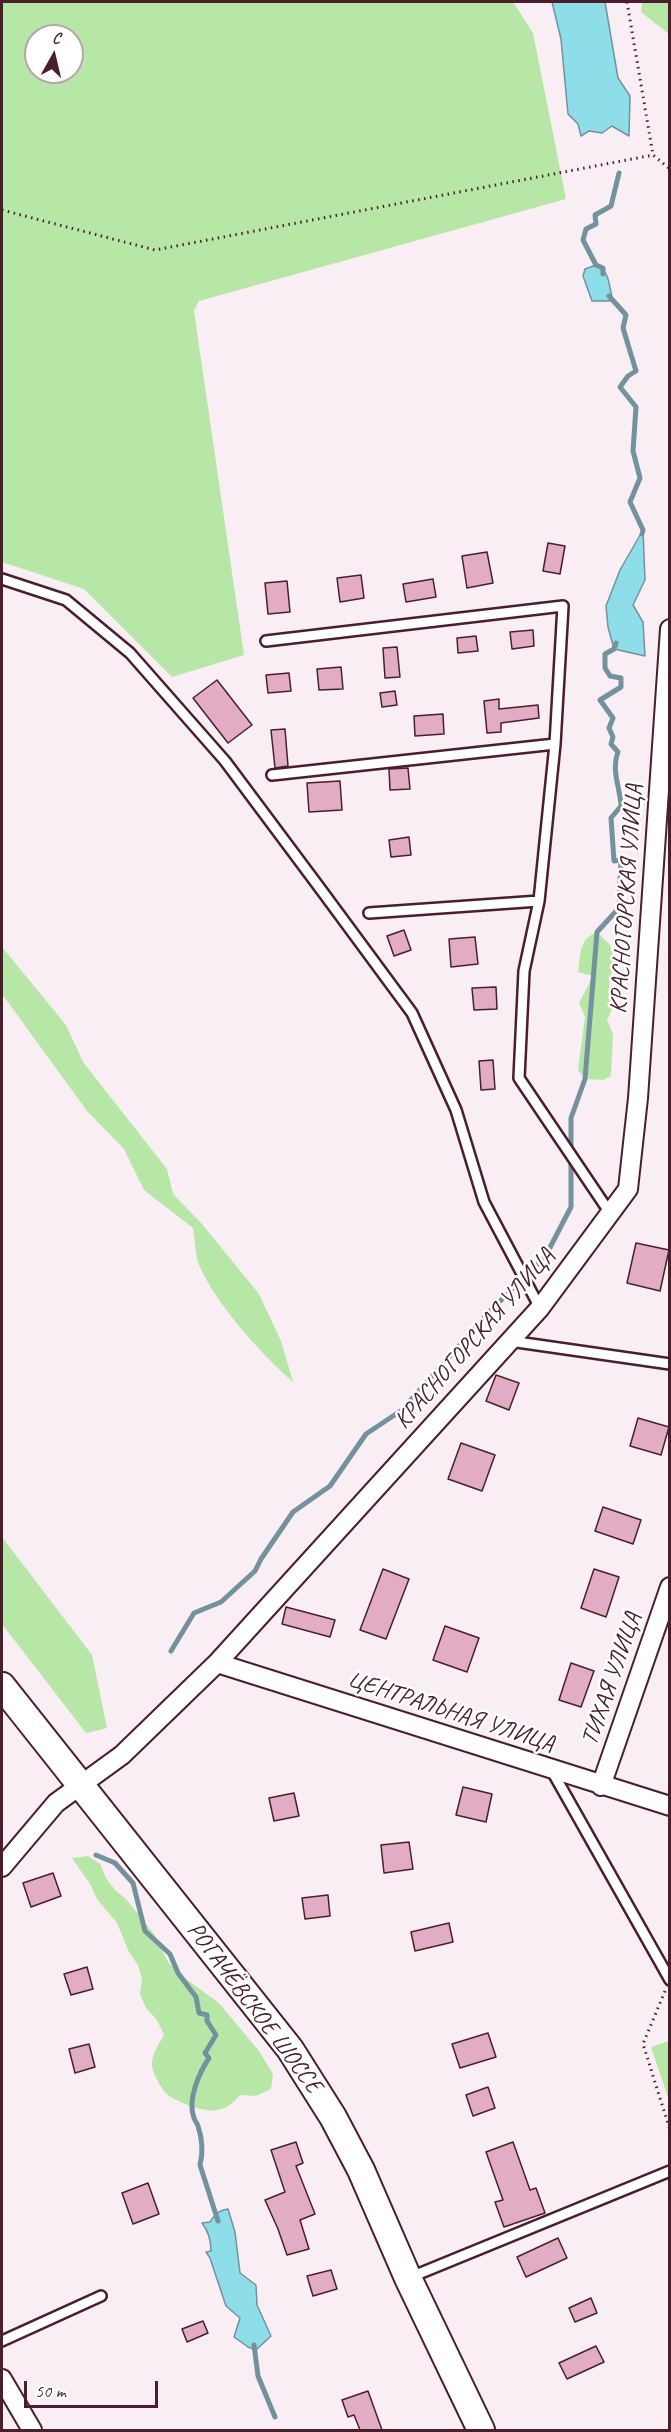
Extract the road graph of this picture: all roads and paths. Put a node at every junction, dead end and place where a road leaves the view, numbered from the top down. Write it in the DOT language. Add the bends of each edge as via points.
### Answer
graph roads {
  1 [pos="627,2"];
  2 [pos="652,155"];
  3 [pos="669,169"];
  4 [pos="2,210"];
  5 [pos="2,579"];
  6 [pos="669,629"];
  7 [pos="266,641"];
  8 [pos="555,744"];
  9 [pos="272,775"];
  10 [pos="539,901"];
  11 [pos="369,913"];
  12 [pos="610,1214"];
  13 [pos="540,1308"];
  14 [pos="510,1341"];
  15 [pos="669,1364"];
  16 [pos="669,1587"];
  17 [pos="217,1663"];
  18 [pos="2,1686"];
  19 [pos="551,1768"];
  20 [pos="81,1784"];
  21 [pos="601,1786"];
  22 [pos="669,1806"];
  23 [pos="2,1867"];
  24 [pos="669,1980"];
  25 [pos="665,1991"];
  26 [pos="669,2130"];
  27 [pos="669,2171"];
  28 [pos="408,2278"];
  29 [pos="101,2296"];
  30 [pos="2,2341"];
  31 [pos="2,2379"];
  32 [pos="32,2430"];
  33 [pos="481,2430"];
  1 -- 2 [label="path"];
  2 -- 3 [label="path"];
  2 -- 4 [label="path" via="155,250"];
  5 -- 13 [label="lane" via="66,600 130,653 225,761 329,900 412,1013 456,1110 484,1202"];
  6 -- 12 [label="street, КРАСНОГОРСКАЯ УЛИЦА" via="638,1098 628,1189"];
  7 -- 8 [label="lane" via="563,606"];
  8 -- 9 [label="lane"];
  8 -- 10 [label="lane"];
  10 -- 11 [label="lane"];
  10 -- 12 [label="lane" via="524,971 519,1078"];
  12 -- 13 [label="street, КРАСНОГОРСКАЯ УЛИЦА"];
  13 -- 14 [label="street, КРАСНОГОРСКАЯ УЛИЦА"];
  14 -- 15 [label="lane"];
  14 -- 17 [label="street, КРАСНОГОРСКАЯ УЛИЦА"];
  16 -- 21 [label="street, ТИХАЯ УЛИЦА"];
  17 -- 19 [label="street, ЦЕНТРАЛЬНАЯ УЛИЦА"];
  17 -- 20 [label="street, КРАСНОГОРСКАЯ УЛИЦА" via="122,1755"];
  18 -- 20 [label="main road, РОГАЧЁВСКОЕ ШОССЕ"];
  19 -- 21 [label="street, ЦЕНТРАЛЬНАЯ УЛИЦА"];
  19 -- 24 [label="lane"];
  20 -- 23 [label="street, КРАСНОГОРСКАЯ УЛИЦА" via="56,1803"];
  20 -- 28 [label="main road, РОГАЧЁВСКОЕ ШОССЕ" via="314,2084 361,2170"];
  21 -- 22 [label="street, ЦЕНТРАЛЬНАЯ УЛИЦА"];
  25 -- 26 [label="path" via="644,2044"];
  27 -- 28 [label="lane"];
  28 -- 33 [label="main road, РОГАЧЁВСКОЕ ШОССЕ"];
  29 -- 30 [label="lane"];
  31 -- 32 [label="street"];
}
